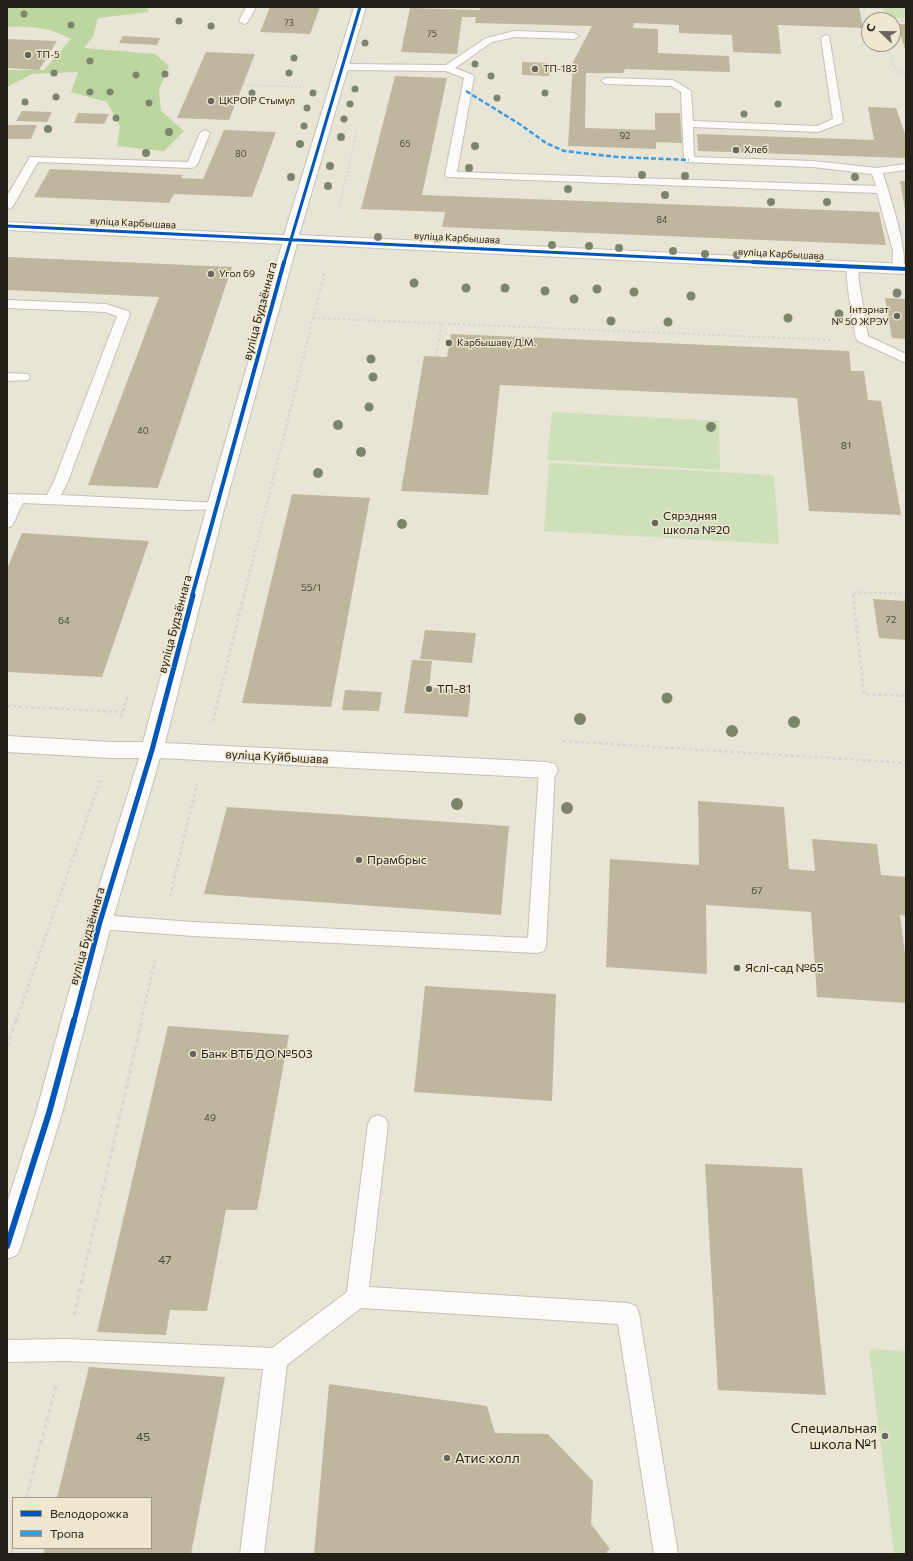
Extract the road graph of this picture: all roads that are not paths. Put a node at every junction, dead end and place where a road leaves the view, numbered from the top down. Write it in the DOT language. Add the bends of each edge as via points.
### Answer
graph roads {
  1 [pos="251,7"];
  2 [pos="360,7"];
  3 [pos="244,21"];
  4 [pos="574,36"];
  5 [pos="826,38"];
  6 [pos="343,67"];
  7 [pos="448,68"];
  8 [pos="606,81"];
  9 [pos="687,124"];
  10 [pos="205,134"];
  11 [pos="906,167"];
  12 [pos="876,171"];
  13 [pos="882,190"];
  14 [pos="7,206"];
  15 [pos="7,226"];
  16 [pos="291,240"];
  17 [pos="852,266"];
  18 [pos="902,268"];
  19 [pos="7,304"];
  20 [pos="906,359"];
  21 [pos="7,377"];
  22 [pos="22,377"];
  23 [pos="12,498"];
  24 [pos="52,500"];
  25 [pos="216,506"];
  26 [pos="7,523"];
  27 [pos="7,744"];
  28 [pos="152,750"];
  29 [pos="547,770"];
  30 [pos="100,922"];
  31 [pos="378,1124"];
  32 [pos="7,1246"];
  33 [pos="357,1297"];
  34 [pos="7,1351"];
  35 [pos="276,1359"];
  36 [pos="252,1554"];
  37 [pos="666,1554"];
  1 -- 3 [label="lane"];
  2 -- 6 [label="street, вуліца Будзённага"];
  4 -- 7 [label="lane" via="515,34 489,40"];
  5 -- 9 [label="lane" via="838,121 818,129"];
  6 -- 7 [label="lane"];
  6 -- 16 [label="street, вуліца Будзённага"];
  7 -- 13 [label="lane" via="469,78 451,175"];
  8 -- 9 [label="lane" via="673,83 686,91"];
  9 -- 12 [label="lane" via="689,160 813,164"];
  10 -- 14 [label="lane" via="192,165 34,159"];
  11 -- 12 [label="lane"];
  12 -- 13 [label="lane"];
  13 -- 18 [label="lane"];
  15 -- 16 [label="street, вуліца Карбышава"];
  16 -- 17 [label="street, вуліца Карбышава"];
  16 -- 25 [label="street, вуліца Будзённага"];
  17 -- 18 [label="street, вуліца Карбышава"];
  17 -- 20 [label="lane" via="862,338"];
  19 -- 24 [label="lane" via="106,308 124,314"];
  21 -- 22 [label="lane"];
  23 -- 24 [label="lane"];
  23 -- 26 [label="lane"];
  24 -- 25 [label="lane"];
  25 -- 28 [label="street, вуліца Будзённага"];
  27 -- 28 [label="street, вуліца Куйбышава"];
  28 -- 29 [label="street, вуліца Куйбышава"];
  28 -- 30 [label="street, вуліца Будзённага"];
  29 -- 30 [label="lane" via="536,946"];
  30 -- 32 [label="street, вуліца Будзённага" via="49,1113"];
  31 -- 33 [label="lane"];
  33 -- 35 [label="lane"];
  33 -- 37 [label="lane" via="628,1314"];
  34 -- 35 [label="lane" via="66,1350"];
  35 -- 36 [label="lane"];
}
